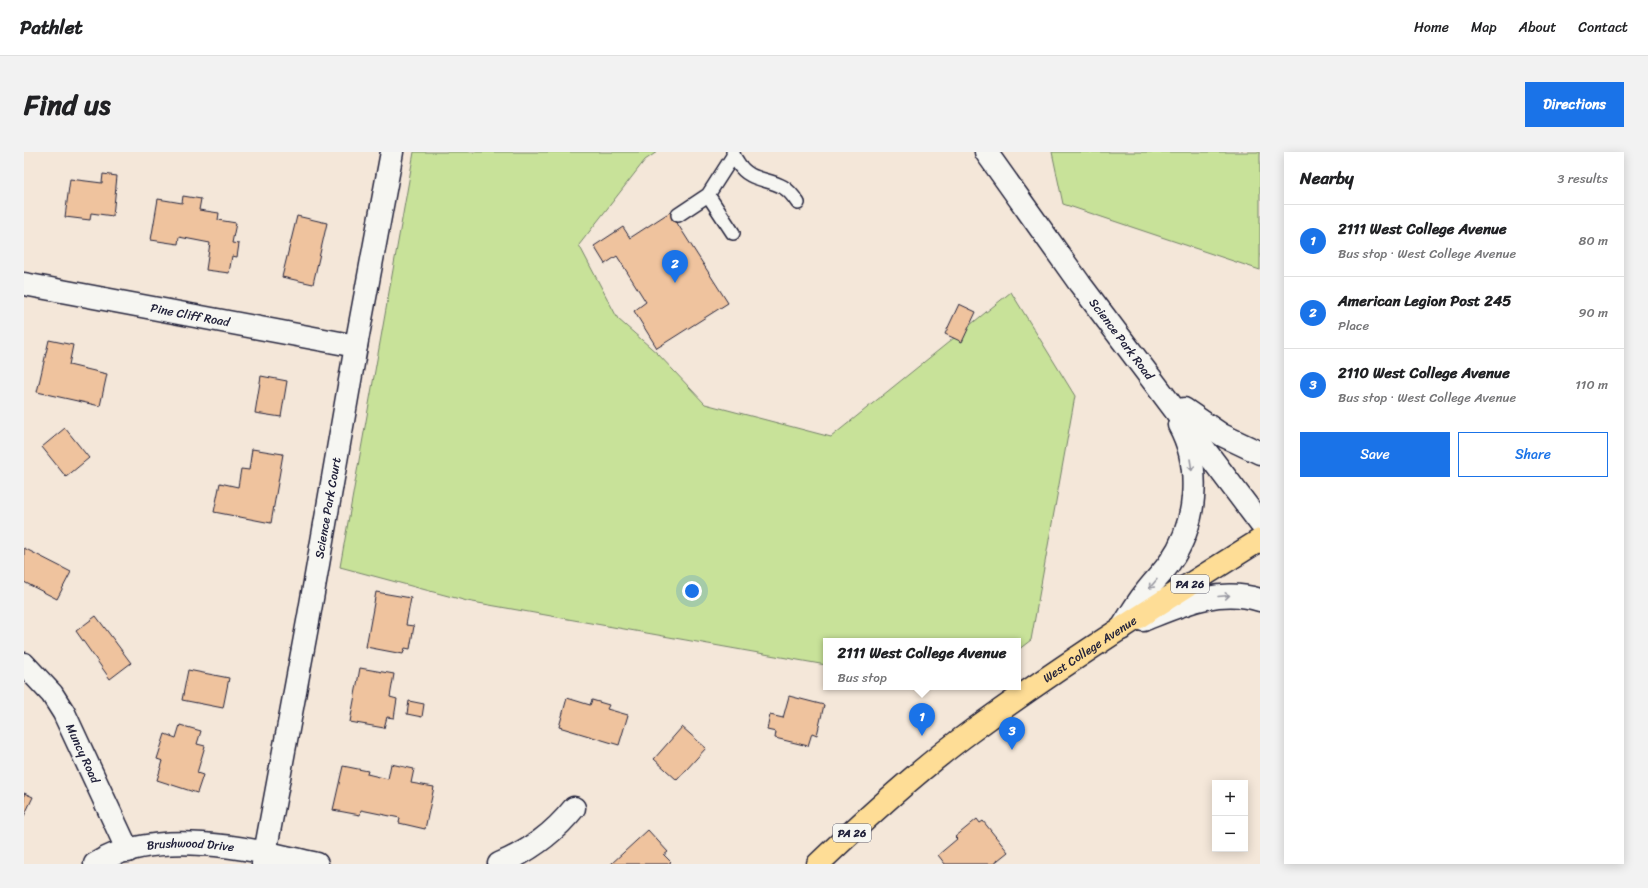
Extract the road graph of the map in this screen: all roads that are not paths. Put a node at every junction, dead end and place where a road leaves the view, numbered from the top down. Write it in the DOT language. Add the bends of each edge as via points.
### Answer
graph roads {
  1 [pos="392,152"];
  2 [pos="986,152"];
  3 [pos="733,154"];
  4 [pos="708,196"];
  5 [pos="798,203"];
  6 [pos="678,215"];
  7 [pos="733,233"];
  8 [pos="24,284"];
  9 [pos="356,346"];
  10 [pos="1161,391"];
  11 [pos="1260,453"];
  12 [pos="1260,523"];
  13 [pos="1260,540"];
  14 [pos="1260,600"];
  15 [pos="1121,629"];
  16 [pos="24,664"];
  17 [pos="574,808"];
  18 [pos="128,851"];
  19 [pos="264,858"];
  20 [pos="95,864"];
  21 [pos="317,864"];
  22 [pos="499,864"];
  23 [pos="818,864"];
  1 -- 9 [label="street, Science Park Court"];
  2 -- 10 [label="street, Science Park Road" via="1031,217"];
  3 -- 4 [label="lane"];
  3 -- 5 [label="lane" via="742,170 754,178 782,186"];
  4 -- 6 [label="lane"];
  4 -- 7 [label="lane"];
  8 -- 9 [label="street, Pine Cliff Road"];
  9 -- 19 [label="street, Science Park Court"];
  10 -- 11 [label="street" via="1201,422"];
  10 -- 12 [label="street, Science Park Road"];
  10 -- 15 [label="street, one-way" via="1182,429 1188,446 1193,480 1190,519 1178,550"];
  13 -- 15 [label="main road, West College Avenue / PA 26"];
  15 -- 14 [label="street, one-way" via="1197,599 1227,595 1247,596"];
  15 -- 23 [label="main road, West College Avenue / PA 26" via="972,730 908,783"];
  16 -- 18 [label="street, Muncy Road" via="52,694 64,713"];
  17 -- 22 [label="street" via="546,838 519,856"];
  18 -- 19 [label="street, Brushwood Drive" via="161,844 227,846"];
  18 -- 20 [label="street, Brushwood Drive"];
  19 -- 21 [label="street, Brushwood Drive"];
}
